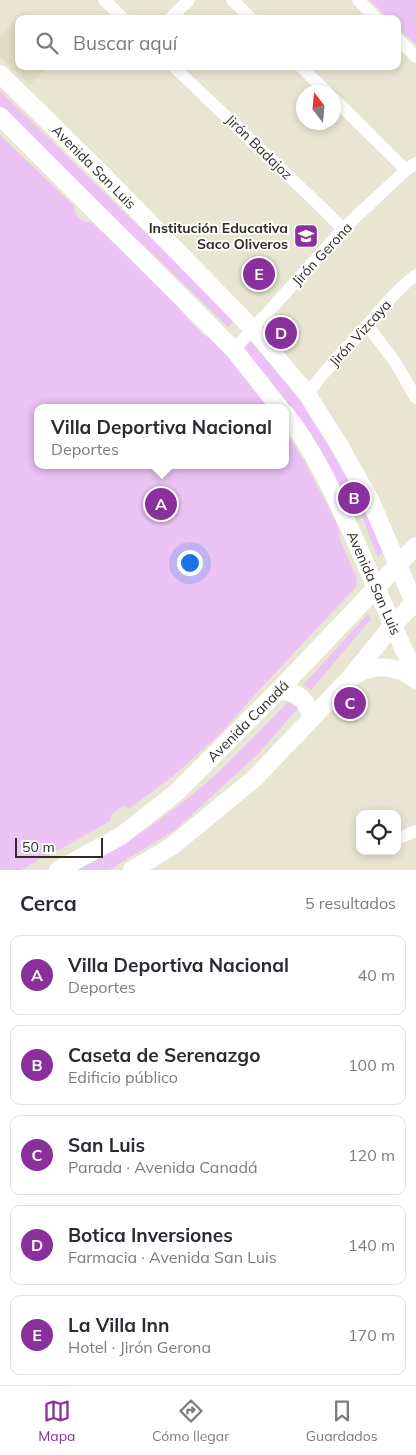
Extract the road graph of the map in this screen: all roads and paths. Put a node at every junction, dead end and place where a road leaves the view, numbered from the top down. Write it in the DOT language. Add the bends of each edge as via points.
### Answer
graph roads {
  1 [pos="104,0"];
  2 [pos="189,0"];
  3 [pos="232,0"];
  4 [pos="358,0"];
  5 [pos="120,15"];
  6 [pos="174,15"];
  7 [pos="248,15"];
  8 [pos="373,15"];
  9 [pos="401,42"];
  10 [pos="416,57"];
  11 [pos="177,70"];
  12 [pos="304,70"];
  13 [pos="0,74"];
  14 [pos="320,85"];
  15 [pos="341,105"];
  16 [pos="0,116"];
  17 [pos="411,167"];
  18 [pos="343,230"];
  19 [pos="416,275"];
  20 [pos="367,325"];
  21 [pos="253,329"];
  22 [pos="234,350"];
  23 [pos="307,394"];
  24 [pos="416,398"];
  25 [pos="277,404"];
  26 [pos="289,418"];
  27 [pos="416,546"];
  28 [pos="398,564"];
  29 [pos="376,588"];
  30 [pos="415,603"];
  31 [pos="393,625"];
  32 [pos="416,676"];
  33 [pos="349,679"];
  34 [pos="416,680"];
  35 [pos="278,691"];
  36 [pos="311,718"];
  37 [pos="416,831"];
  38 [pos="401,837"];
  39 [pos="58,870"];
  40 [pos="132,870"];
  1 -- 5 [label="street"];
  2 -- 6 [label="street"];
  3 -- 7 [label="street"];
  4 -- 8 [label="street"];
  9 -- 10 [label="street"];
  11 -- 18 [label="street, Jirón Badajoz"];
  12 -- 14 [label="street"];
  13 -- 21 [label="main road, Avenida San Luis"];
  15 -- 17 [label="street"];
  16 -- 22 [label="main road"];
  17 -- 18 [label="street, Jirón Gerona"];
  18 -- 21 [label="street, Jirón Gerona"];
  19 -- 20 [label="street, Jirón Vizcaya"];
  20 -- 23 [label="street, Jirón Vizcaya"];
  20 -- 24 [label="street" via="395,362"];
  21 -- 22 [label="street, Jirón Gerona"];
  21 -- 23 [label="main road, Avenida San Luis"];
  22 -- 25 [label="main road"];
  23 -- 28 [label="main road, Avenida San Luis" via="371,502"];
  26 -- 29 [label="main road, Avenida San Luis" via="337,501"];
  27 -- 28 [label="main road, Avenida Canadá"];
  28 -- 29 [label="main road, Avenida Canadá"];
  28 -- 30 [label="main road, Avenida San Luis"];
  29 -- 31 [label="main road, Avenida San Luis"];
  29 -- 35 [label="main road, Avenida Canadá"];
  30 -- 31 [label="main road"];
  31 -- 32 [label="main road, Avenida San Luis"];
  31 -- 33 [label="main road"];
  33 -- 34 [label="main road" via="366,670 385,668 398,670"];
  33 -- 36 [label="main road"];
  35 -- 36 [label="main road" via="286,691 304,700"];
  35 -- 39 [label="main road, Avenida Canadá" via="178,791 121,836"];
  36 -- 40 [label="main road" via="254,778 171,847"];
  37 -- 38 [label="street"];
}
